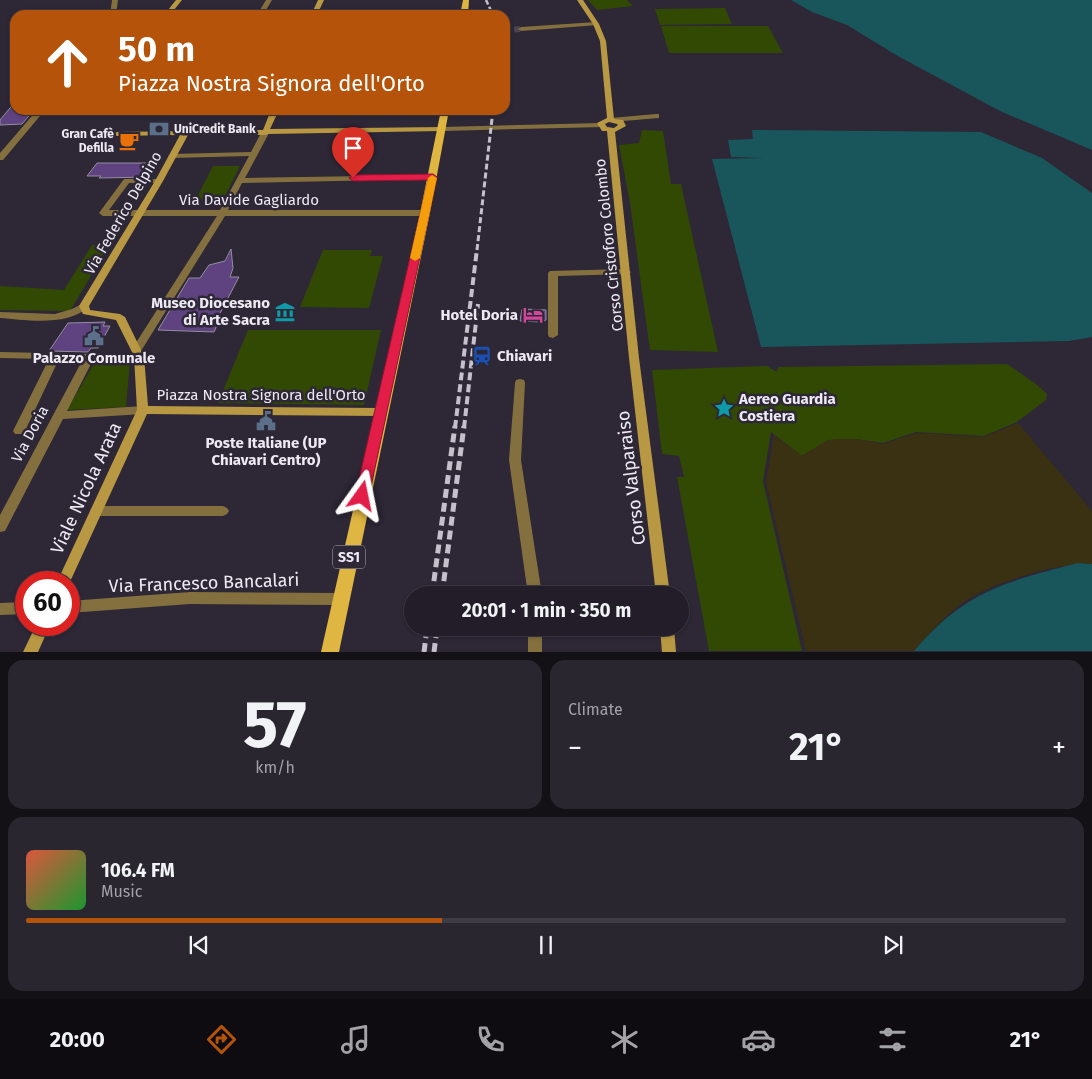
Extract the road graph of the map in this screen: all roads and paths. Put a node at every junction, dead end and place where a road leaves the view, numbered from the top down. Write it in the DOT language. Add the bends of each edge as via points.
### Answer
graph roads {
  1 [pos="179,0"];
  2 [pos="580,0"];
  3 [pos="171,10"];
  4 [pos="596,24"];
  5 [pos="521,29"];
  6 [pos="36,115"];
  7 [pos="273,115"];
  8 [pos="444,115"];
  9 [pos="611,120"];
  10 [pos="601,125"];
  11 [pos="622,126"];
  12 [pos="442,129"];
  13 [pos="611,130"];
  14 [pos="185,133"];
  15 [pos="265,133"];
  16 [pos="117,134"];
  17 [pos="255,154"];
  18 [pos="172,156"];
  19 [pos="0,158"];
  20 [pos="433,177"];
  21 [pos="159,181"];
  22 [pos="239,181"];
  23 [pos="425,213"];
  24 [pos="139,214"];
  25 [pos="222,214"];
  26 [pos="626,272"];
  27 [pos="84,306"];
  28 [pos="0,315"];
  29 [pos="554,335"];
  30 [pos="137,349"];
  31 [pos="0,355"];
  32 [pos="56,355"];
  33 [pos="634,358"];
  34 [pos="520,383"];
  35 [pos="143,410"];
  36 [pos="380,412"];
  37 [pos="59,414"];
  38 [pos="18,431"];
  39 [pos="96,511"];
  40 [pos="223,511"];
  41 [pos="0,527"];
  42 [pos="68,571"];
  43 [pos="534,586"];
  44 [pos="662,586"];
  45 [pos="340,599"];
  46 [pos="80,606"];
  47 [pos="15,608"];
  48 [pos="0,609"];
  49 [pos="38,636"];
  50 [pos="535,636"];
  51 [pos="668,636"];
  52 [pos="30,652"];
  53 [pos="330,652"];
  54 [pos="535,652"];
  55 [pos="669,652"];
  1 -- 3 [label="street"];
  2 -- 4 [label="street"];
  4 -- 5 [label="street"];
  4 -- 9 [label="street" via="606,60"];
  6 -- 19 [label="street"];
  7 -- 15 [label="street"];
  8 -- 12 [label="main road, Piazza Nostra Signora dell'Orto"];
  9 -- 10 [label="street"];
  9 -- 11 [label="street" via="620,122"];
  9 -- 11 [label="street" via="656,116"];
  10 -- 12 [label="street"];
  10 -- 13 [label="street"];
  11 -- 13 [label="street"];
  12 -- 15 [label="street"];
  12 -- 20 [label="main road, Piazza Nostra Signora dell'Orto"];
  13 -- 26 [label="street, Corso Cristoforo Colombo"];
  14 -- 15 [label="street"];
  14 -- 16 [label="street"];
  14 -- 18 [label="street, Via Federico Delpino"];
  15 -- 17 [label="street"];
  17 -- 18 [label="street"];
  17 -- 22 [label="street"];
  18 -- 21 [label="street, Via Federico Delpino"];
  20 -- 22 [label="street"];
  20 -- 23 [label="main road, Piazza Nostra Signora dell'Orto"];
  21 -- 24 [label="street, Via Federico Delpino"];
  21 -- 24 [label="street, Via Davide Gagliardo" via="127,180 103,213"];
  22 -- 25 [label="street"];
  23 -- 25 [label="street, Via Davide Gagliardo"];
  23 -- 36 [label="main road, Piazza Nostra Signora dell'Orto / SS1"];
  24 -- 25 [label="street, Via Davide Gagliardo"];
  24 -- 27 [label="street, Via Federico Delpino"];
  25 -- 30 [label="street"];
  26 -- 29 [label="street" via="553,273"];
  26 -- 33 [label="street, Corso Cristoforo Colombo"];
  27 -- 28 [label="street" via="65,316"];
  27 -- 30 [label="street, Piazza Nostra Signora dell'Orto" via="86,312 94,315 120,317"];
  30 -- 35 [label="street, Piazza Nostra Signora dell'Orto"];
  31 -- 32 [label="street"];
  32 -- 37 [label="street, Via Doria" via="90,356"];
  32 -- 38 [label="street"];
  33 -- 44 [label="street, Corso Valparaiso"];
  34 -- 43 [label="street" via="515,460"];
  35 -- 36 [label="street, Piazza Nostra Signora dell'Orto"];
  35 -- 37 [label="street, Piazza Nostra Signora dell'Orto"];
  35 -- 39 [label="street, Viale Nicola Arata"];
  36 -- 45 [label="main road, SS1"];
  37 -- 41 [label="street, Via Doria"];
  39 -- 40 [label="street"];
  39 -- 42 [label="street, Viale Nicola Arata"];
  45 -- 46 [label="street, Via Francesco Bancalari" via="190,598"];
  45 -- 53 [label="main road, SS1"];
  47 -- 48 [label="street"];
  49 -- 52 [label="street"];
  50 -- 54 [label="street"];
  51 -- 55 [label="street"];
}
